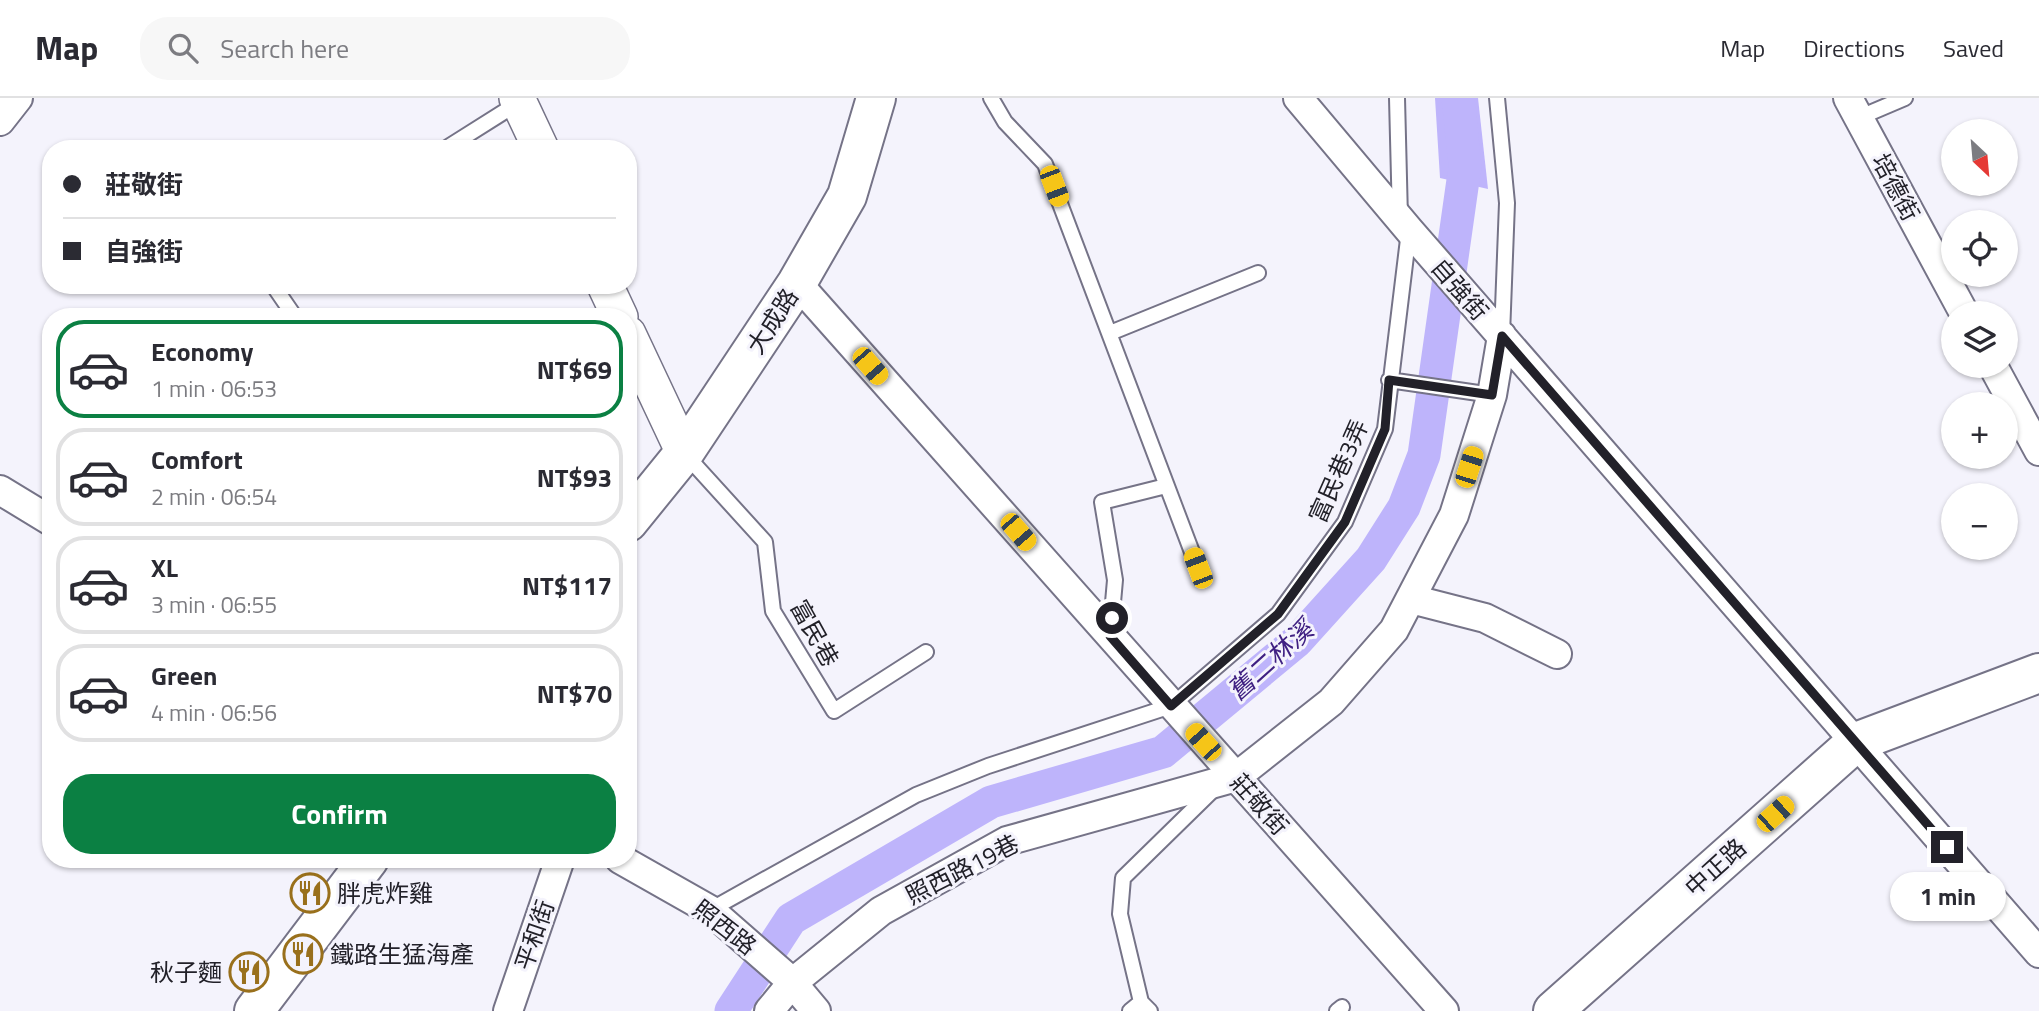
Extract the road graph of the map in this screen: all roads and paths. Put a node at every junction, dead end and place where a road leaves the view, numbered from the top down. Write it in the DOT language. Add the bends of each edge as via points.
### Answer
graph roads {
  1 [pos="19,98"];
  2 [pos="876,98"];
  3 [pos="991,98"];
  4 [pos="1298,98"];
  5 [pos="1396,98"];
  6 [pos="1497,98"];
  7 [pos="1905,98"];
  8 [pos="518,100"];
  9 [pos="1853,108"];
  10 [pos="0,121"];
  11 [pos="458,140"];
  12 [pos="537,140"];
  13 [pos="1405,224"];
  14 [pos="1258,272"];
  15 [pos="797,283"];
  16 [pos="1958,301"];
  17 [pos="1110,333"];
  18 [pos="1502,336"];
  19 [pos="637,353"];
  20 [pos="1999,378"];
  21 [pos="1389,380"];
  22 [pos="1492,395"];
  23 [pos="2039,451"];
  24 [pos="684,453"];
  25 [pos="1166,486"];
  26 [pos="0,490"];
  27 [pos="637,511"];
  28 [pos="42,516"];
  29 [pos="1198,568"];
  30 [pos="1410,599"];
  31 [pos="1110,636"];
  32 [pos="926,652"];
  33 [pos="1557,654"];
  34 [pos="2039,673"];
  35 [pos="1171,706"];
  36 [pos="1856,742"];
  37 [pos="1229,779"];
  38 [pos="362,868"];
  39 [pos="557,868"];
  40 [pos="636,868"];
  41 [pos="710,910"];
  42 [pos="2039,953"];
  43 [pos="792,984"];
  44 [pos="1140,1008"];
  45 [pos="254,1011"];
  46 [pos="508,1011"];
  47 [pos="769,1011"];
  48 [pos="816,1011"];
  49 [pos="1444,1011"];
  50 [pos="1553,1011"];
  1 -- 10 [label="street"];
  2 -- 15 [label="main road, 大成路" via="847,196"];
  3 -- 17 [label="lane" via="1005,122 1045,163"];
  4 -- 13 [label="street, 自強街"];
  5 -- 13 [label="lane, 富民巷3弄"];
  6 -- 18 [label="lane" via="1507,202"];
  7 -- 9 [label="lane"];
  8 -- 11 [label="lane"];
  8 -- 12 [label="street"];
  9 -- 16 [label="street, 培德街"];
  13 -- 18 [label="street, 自強街"];
  13 -- 21 [label="lane, 富民巷3弄"];
  14 -- 17 [label="lane"];
  15 -- 24 [label="main road, 大成路"];
  15 -- 31 [label="street, 莊敬街"];
  17 -- 25 [label="lane"];
  18 -- 22 [label="street"];
  18 -- 36 [label="street, 自強街"];
  19 -- 24 [label="street"];
  20 -- 23 [label="street"];
  21 -- 22 [label="lane"];
  21 -- 35 [label="lane, 富民巷3弄" via="1385,429 1345,522 1278,614"];
  22 -- 30 [label="street" via="1454,515"];
  24 -- 27 [label="main road, 大成路"];
  24 -- 32 [label="lane, 富民巷" via="765,542 773,611 834,711"];
  25 -- 29 [label="lane"];
  25 -- 31 [label="lane" via="1102,502 1115,580"];
  26 -- 28 [label="street"];
  30 -- 33 [label="street" via="1485,618"];
  30 -- 37 [label="street" via="1394,630 1331,702"];
  31 -- 35 [label="street, 莊敬街"];
  34 -- 36 [label="main road, 中正路"];
  35 -- 37 [label="street, 莊敬街"];
  35 -- 41 [label="lane" via="988,766 916,795"];
  36 -- 42 [label="street, 自強街"];
  36 -- 50 [label="main road, 中正路"];
  37 -- 43 [label="street, 照西路19巷" via="1007,841 881,911"];
  37 -- 44 [label="lane" via="1123,878 1120,914"];
  37 -- 49 [label="street, 莊敬街"];
  38 -- 45 [label="main road"];
  39 -- 46 [label="street, 平和街"];
  40 -- 41 [label="street, 照西路"];
  41 -- 43 [label="street, 照西路"];
  43 -- 47 [label="street, 照西路19巷"];
  43 -- 48 [label="street, 照西路"];
}
